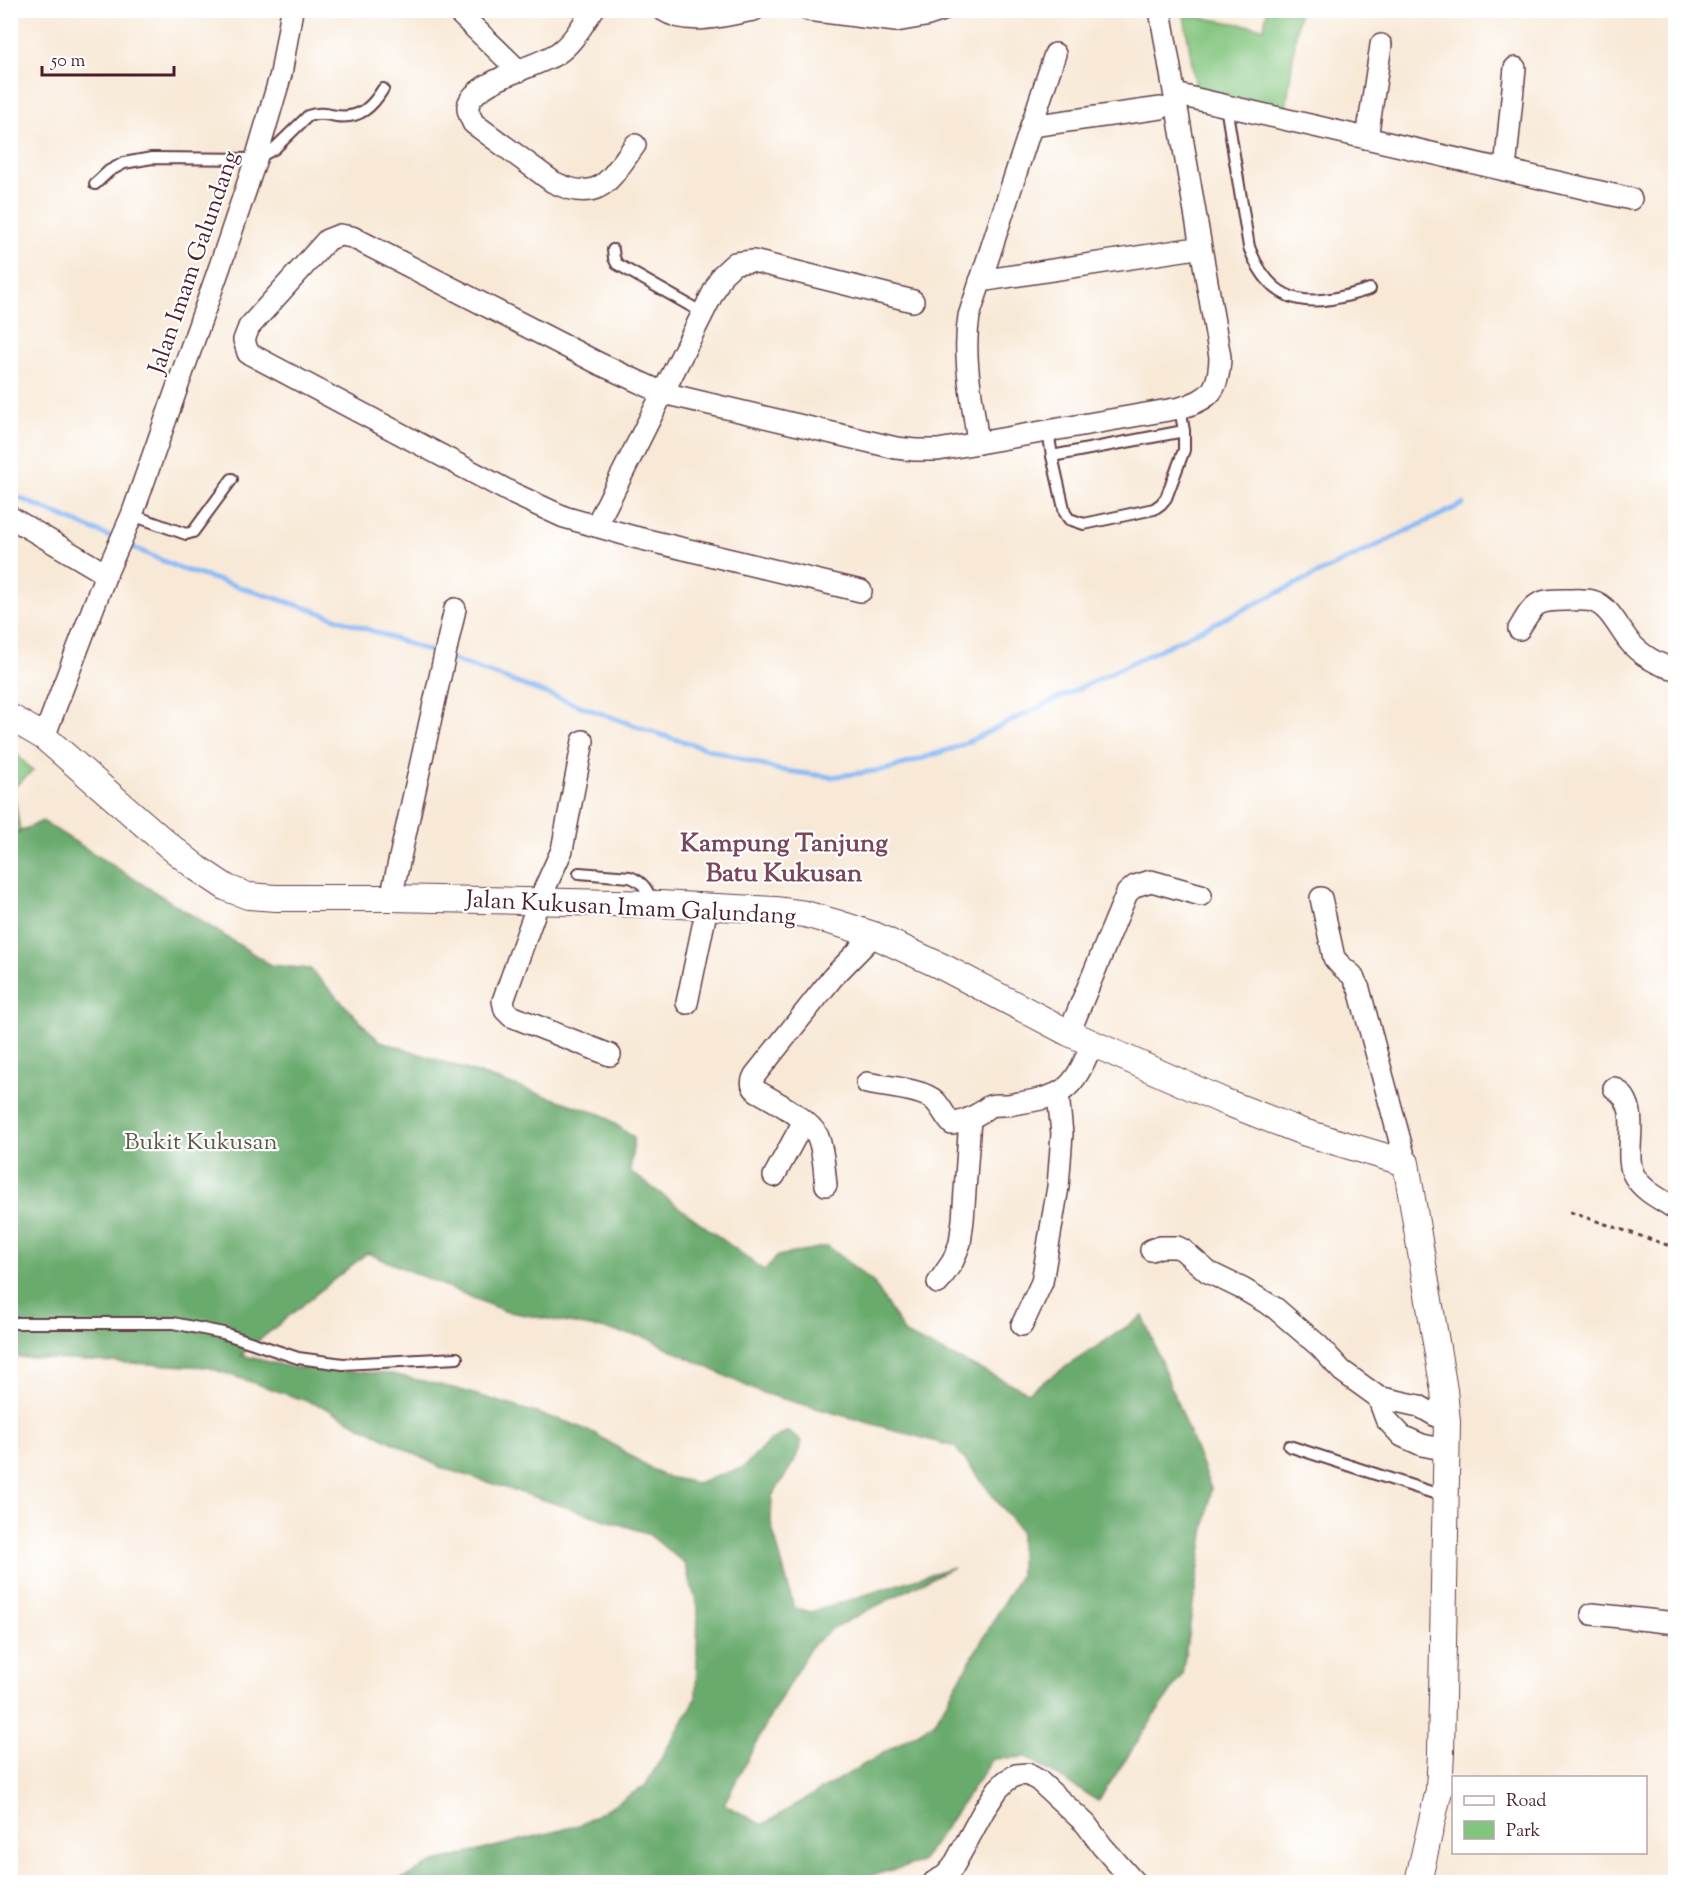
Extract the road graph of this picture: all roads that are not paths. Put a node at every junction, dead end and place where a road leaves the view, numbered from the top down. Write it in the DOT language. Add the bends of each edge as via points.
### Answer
graph roads {
  1 [pos="292,10"];
  2 [pos="456,10"];
  3 [pos="593,10"];
  4 [pos="663,10"];
  5 [pos="754,10"];
  6 [pos="808,10"];
  7 [pos="943,10"];
  8 [pos="1160,10"];
  9 [pos="1381,45"];
  10 [pos="1055,54"];
  11 [pos="1515,68"];
  12 [pos="519,71"];
  13 [pos="383,89"];
  14 [pos="1168,101"];
  15 [pos="1226,106"];
  16 [pos="1031,126"];
  17 [pos="1367,138"];
  18 [pos="635,145"];
  19 [pos="256,159"];
  20 [pos="1505,170"];
  21 [pos="95,184"];
  22 [pos="1631,199"];
  23 [pos="1190,249"];
  24 [pos="613,250"];
  25 [pos="981,281"];
  26 [pos="1370,290"];
  27 [pos="913,302"];
  28 [pos="703,313"];
  29 [pos="663,393"];
  30 [pos="1180,408"];
  31 [pos="1048,431"];
  32 [pos="1184,431"];
  33 [pos="978,444"];
  34 [pos="1052,456"];
  35 [pos="232,479"];
  36 [pos="10,517"];
  37 [pos="129,520"];
  38 [pos="596,526"];
  39 [pos="108,569"];
  40 [pos="861,591"];
  41 [pos="455,609"];
  42 [pos="1519,629"];
  43 [pos="1676,669"];
  44 [pos="10,717"];
  45 [pos="44,737"];
  46 [pos="583,741"];
  47 [pos="579,873"];
  48 [pos="1201,895"];
  49 [pos="390,898"];
  50 [pos="1321,898"];
  51 [pos="539,901"];
  52 [pos="653,904"];
  53 [pos="707,907"];
  54 [pos="874,936"];
  55 [pos="687,1004"];
  56 [pos="1069,1033"];
  57 [pos="1092,1044"];
  58 [pos="610,1055"];
  59 [pos="867,1083"];
  60 [pos="1614,1088"];
  61 [pos="1058,1094"];
  62 [pos="970,1119"];
  63 [pos="804,1121"];
  64 [pos="1406,1163"];
  65 [pos="774,1176"];
  66 [pos="826,1185"];
  67 [pos="1676,1209"];
  68 [pos="1151,1250"];
  69 [pos="938,1283"];
  70 [pos="10,1323"];
  71 [pos="1022,1325"];
  72 [pos="457,1358"];
  73 [pos="1378,1397"];
  74 [pos="1447,1422"];
  75 [pos="1289,1446"];
  76 [pos="1447,1450"];
  77 [pos="1446,1497"];
  78 [pos="1592,1614"];
  79 [pos="1676,1623"];
  80 [pos="934,1882"];
  81 [pos="1134,1882"];
  82 [pos="1418,1882"];
  1 -- 19 [label="street, Jalan Imam Galundang" via="281,74"];
  2 -- 12 [label="street"];
  3 -- 12 [label="street" via="567,46"];
  4 -- 5 [label="street" via="670,15 697,19"];
  6 -- 7 [label="street" via="896,21"];
  8 -- 14 [label="street"];
  9 -- 17 [label="street"];
  10 -- 16 [label="street"];
  11 -- 20 [label="street"];
  12 -- 18 [label="street" via="480,88 468,104 468,112 473,123 553,182 582,192 597,189 608,181"];
  13 -- 19 [label="lane" via="374,104 360,113 308,116 274,149"];
  14 -- 15 [label="street"];
  14 -- 16 [label="street"];
  14 -- 30 [label="street" via="1220,357 1214,390 1199,402"];
  15 -- 17 [label="street"];
  15 -- 26 [label="lane" via="1249,247 1270,284 1294,298 1311,301"];
  16 -- 25 [label="street"];
  17 -- 20 [label="street"];
  19 -- 21 [label="lane" via="152,158 124,164"];
  19 -- 37 [label="street, Jalan Imam Galundang"];
  20 -- 22 [label="street"];
  23 -- 25 [label="street"];
  24 -- 28 [label="lane" via="617,264"];
  25 -- 33 [label="street" via="966,334"];
  27 -- 28 [label="street" via="753,261 735,263 722,276"];
  28 -- 29 [label="street"];
  29 -- 33 [label="street" via="896,448 938,450"];
  29 -- 38 [label="street"];
  29 -- 38 [label="street" via="352,237 340,235 327,240 249,327 244,340 248,353 514,494 564,517"];
  30 -- 31 [label="street"];
  30 -- 32 [label="lane"];
  31 -- 33 [label="street"];
  31 -- 34 [label="lane"];
  32 -- 34 [label="lane"];
  32 -- 34 [label="lane" via="1184,450 1161,504 1154,509 1084,524 1069,519 1065,513"];
  35 -- 37 [label="lane" via="190,534"];
  36 -- 39 [label="street"];
  37 -- 39 [label="street, Jalan Imam Galundang"];
  38 -- 40 [label="street"];
  39 -- 45 [label="street, Jalan Imam Galundang"];
  41 -- 49 [label="street"];
  42 -- 43 [label="street" via="1532,608 1546,600 1594,601 1606,609 1630,643 1649,658"];
  44 -- 45 [label="street, Jalan Kukusan Imam Galundang"];
  45 -- 49 [label="street, Jalan Kukusan Imam Galundang" via="166,844 226,888 248,896 276,898"];
  46 -- 51 [label="street" via="562,850"];
  47 -- 52 [label="lane" via="638,880 646,887"];
  48 -- 56 [label="street" via="1151,881 1127,893"];
  49 -- 51 [label="street, Jalan Kukusan Imam Galundang"];
  50 -- 64 [label="street" via="1334,958 1352,975 1359,989"];
  51 -- 52 [label="street, Jalan Kukusan Imam Galundang"];
  51 -- 58 [label="street" via="503,1001 505,1010"];
  52 -- 53 [label="street, Jalan Kukusan Imam Galundang"];
  53 -- 54 [label="street, Jalan Kukusan Imam Galundang" via="805,915"];
  53 -- 55 [label="street"];
  54 -- 56 [label="street, Jalan Kukusan Imam Galundang"];
  54 -- 63 [label="street" via="833,977 753,1079 753,1087"];
  56 -- 57 [label="street, Jalan Kukusan Imam Galundang"];
  57 -- 61 [label="street" via="1070,1085"];
  57 -- 64 [label="street, Jalan Kukusan Imam Galundang" via="1293,1128"];
  59 -- 62 [label="street" via="928,1096 952,1124"];
  60 -- 67 [label="street" via="1628,1105 1633,1174 1644,1188"];
  61 -- 62 [label="street" via="989,1107"];
  61 -- 71 [label="street" via="1062,1134 1058,1187 1042,1282"];
  62 -- 69 [label="street" via="960,1243"];
  63 -- 65 [label="street"];
  63 -- 66 [label="street" via="817,1135"];
  64 -- 74 [label="street"];
  68 -- 73 [label="street" via="1177,1247 1208,1272 1275,1308 1342,1371"];
  70 -- 72 [label="lane" via="173,1323 223,1333 298,1358 343,1364"];
  73 -- 74 [label="street" via="1419,1406"];
  73 -- 76 [label="street" via="1386,1419 1401,1436"];
  74 -- 76 [label="street"];
  75 -- 77 [label="lane"];
  76 -- 77 [label="street"];
  77 -- 82 [label="street" via="1439,1790"];
  78 -- 79 [label="street"];
  80 -- 81 [label="street" via="953,1867 998,1789 1016,1775 1027,1774 1086,1824"];
}
